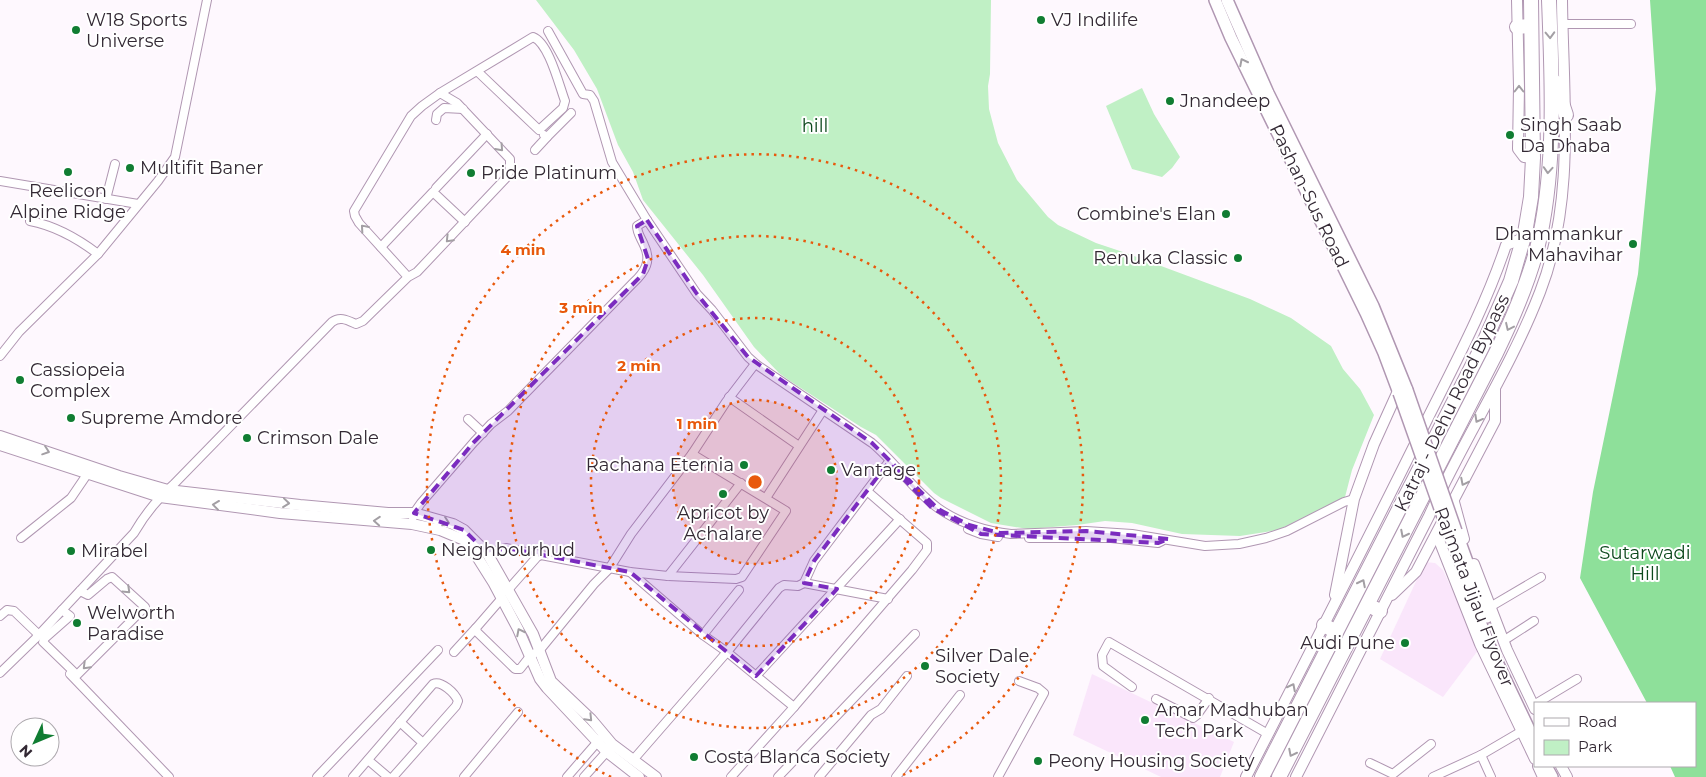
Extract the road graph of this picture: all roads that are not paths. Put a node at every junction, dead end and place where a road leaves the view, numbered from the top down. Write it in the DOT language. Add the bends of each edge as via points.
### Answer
graph roads {
  1 [pos="207,0"];
  2 [pos="1215,0"];
  3 [pos="1227,0"];
  4 [pos="1517,0"];
  5 [pos="1531,0"];
  6 [pos="1549,0"];
  7 [pos="1562,0"];
  8 [pos="1563,24"];
  9 [pos="1631,24"];
  10 [pos="1524,26"];
  11 [pos="548,30"];
  12 [pos="1233,37"];
  13 [pos="1552,69"];
  14 [pos="477,71"];
  15 [pos="440,93"];
  16 [pos="462,109"];
  17 [pos="571,112"];
  18 [pos="1566,116"];
  19 [pos="436,120"];
  20 [pos="539,130"];
  21 [pos="487,134"];
  22 [pos="547,137"];
  23 [pos="535,150"];
  24 [pos="115,164"];
  25 [pos="0,181"];
  26 [pos="436,188"];
  27 [pos="106,199"];
  28 [pos="138,204"];
  29 [pos="647,220"];
  30 [pos="30,221"];
  31 [pos="465,222"];
  32 [pos="1524,238"];
  33 [pos="381,247"];
  34 [pos="98,254"];
  35 [pos="408,277"];
  36 [pos="0,356"];
  37 [pos="756,364"];
  38 [pos="1495,388"];
  39 [pos="1401,391"];
  40 [pos="729,397"];
  41 [pos="821,413"];
  42 [pos="468,419"];
  43 [pos="483,433"];
  44 [pos="0,436"];
  45 [pos="0,445"];
  46 [pos="799,446"];
  47 [pos="692,454"];
  48 [pos="888,463"];
  49 [pos="90,471"];
  50 [pos="741,483"];
  51 [pos="867,491"];
  52 [pos="164,493"];
  53 [pos="766,498"];
  54 [pos="1354,499"];
  55 [pos="1454,502"];
  56 [pos="414,514"];
  57 [pos="900,518"];
  58 [pos="412,524"];
  59 [pos="1456,534"];
  60 [pos="1437,535"];
  61 [pos="21,538"];
  62 [pos="1169,539"];
  63 [pos="486,553"];
  64 [pos="541,555"];
  65 [pos="609,569"];
  66 [pos="630,572"];
  67 [pos="668,576"];
  68 [pos="1541,577"];
  69 [pos="804,583"];
  70 [pos="837,589"];
  71 [pos="739,590"];
  72 [pos="80,591"];
  73 [pos="505,595"];
  74 [pos="888,599"];
  75 [pos="1334,603"];
  76 [pos="1378,606"];
  77 [pos="1490,607"];
  78 [pos="62,610"];
  79 [pos="0,616"];
  80 [pos="1534,621"];
  81 [pos="476,628"];
  82 [pos="1330,629"];
  83 [pos="915,634"];
  84 [pos="703,635"];
  85 [pos="37,637"];
  86 [pos="1503,641"];
  87 [pos="438,650"];
  88 [pos="454,652"];
  89 [pos="727,652"];
  90 [pos="535,653"];
  91 [pos="0,673"];
  92 [pos="756,676"];
  93 [pos="908,676"];
  94 [pos="1577,679"];
  95 [pos="1019,681"];
  96 [pos="1132,687"];
  97 [pos="960,695"];
  98 [pos="1209,698"];
  99 [pos="1156,699"];
  100 [pos="1541,702"];
  101 [pos="1534,704"];
  102 [pos="794,707"];
  103 [pos="518,712"];
  104 [pos="400,722"];
  105 [pos="1534,725"];
  106 [pos="1522,731"];
  107 [pos="1268,734"];
  108 [pos="601,738"];
  109 [pos="1534,740"];
  110 [pos="423,743"];
  111 [pos="1431,744"];
  112 [pos="610,748"];
  113 [pos="1481,754"];
  114 [pos="1534,757"];
  115 [pos="368,760"];
  116 [pos="633,760"];
  117 [pos="1370,763"];
  118 [pos="1395,776"];
  119 [pos="169,777"];
  120 [pos="318,777"];
  121 [pos="353,777"];
  122 [pos="388,777"];
  123 [pos="393,777"];
  124 [pos="464,777"];
  125 [pos="566,777"];
  126 [pos="584,777"];
  127 [pos="639,777"];
  128 [pos="656,777"];
  129 [pos="731,777"];
  130 [pos="778,777"];
  131 [pos="819,777"];
  132 [pos="896,777"];
  133 [pos="998,777"];
  134 [pos="1246,777"];
  135 [pos="1262,777"];
  136 [pos="1280,777"];
  137 [pos="1296,777"];
  138 [pos="1433,777"];
  139 [pos="1491,777"];
  1 -- 28 [label="street" via="175,157"];
  2 -- 12 [label="main road, Pashan-Sus Road"];
  3 -- 12 [label="main road, Pashan-Sus Road"];
  4 -- 10 [label="street"];
  5 -- 10 [label="highway, Katraj - Dehu Road Bypass"];
  6 -- 13 [label="highway, Katraj - Dehu Road Bypass, one-way"];
  7 -- 8 [label="street"];
  8 -- 9 [label="street"];
  8 -- 18 [label="street"];
  32 -- 10 [label="highway, Katraj - Dehu Road Bypass, one-way" via="1533,158"];
  11 -- 29 [label="street" via="583,94 590,95 594,101 612,162"];
  12 -- 39 [label="main road, Pashan-Sus Road" via="1272,101 1373,306"];
  13 -- 18 [label="highway"];
  13 -- 76 [label="highway, Katraj - Dehu Road Bypass, one-way" via="1546,198 1540,237 1526,286"];
  14 -- 15 [label="street"];
  14 -- 20 [label="street"];
  14 -- 20 [label="street" via="533,37 539,39 565,101 563,108"];
  15 -- 16 [label="street"];
  33 -- 15 [label="street, one-way" via="359,223 354,211 411,116"];
  16 -- 19 [label="street" via="444,108"];
  16 -- 21 [label="street"];
  17 -- 22 [label="street"];
  18 -- 38 [label="street" via="1562,200 1555,240 1541,291"];
  20 -- 22 [label="street"];
  21 -- 26 [label="street"];
  21 -- 31 [label="street, one-way" via="510,160 510,170"];
  22 -- 23 [label="street"];
  24 -- 27 [label="street"];
  25 -- 27 [label="street"];
  27 -- 28 [label="street"];
  28 -- 34 [label="street"];
  29 -- 37 [label="street" via="697,294"];
  29 -- 43 [label="street" via="637,226 648,259 643,274"];
  30 -- 34 [label="street" via="62,231"];
  31 -- 33 [label="street" via="434,192"];
  31 -- 35 [label="street, one-way" via="417,272"];
  32 -- 75 [label="street" via="1506,244 1478,314"];
  82 -- 32 [label="highway, Katraj - Dehu Road Bypass, one-way" via="1486,338 1508,289"];
  33 -- 35 [label="street"];
  34 -- 36 [label="street" via="19,332"];
  35 -- 52 [label="street" via="363,321 356,324 344,318 332,322"];
  37 -- 40 [label="street"];
  37 -- 41 [label="street" via="758,370"];
  37 -- 62 [label="street" via="872,443 938,509 969,524 1011,534 1086,531"];
  38 -- 55 [label="street, one-way" via="1495,421"];
  38 -- 76 [label="street, one-way"];
  39 -- 54 [label="street" via="1390,407"];
  39 -- 59 [label="main road, Rajmata Jijau Flyover, bridge"];
  40 -- 46 [label="street"];
  40 -- 47 [label="street"];
  41 -- 46 [label="street"];
  41 -- 48 [label="street" via="873,448"];
  42 -- 43 [label="street"];
  43 -- 56 [label="street"];
  44 -- 49 [label="street, one-way"];
  45 -- 49 [label="street"];
  46 -- 53 [label="street"];
  47 -- 50 [label="street"];
  47 -- 65 [label="street" via="631,534"];
  48 -- 51 [label="street"];
  48 -- 62 [label="street" via="932,508 981,534 1000,538 1111,538 1158,543"];
  49 -- 52 [label="street"];
  49 -- 61 [label="street" via="71,498"];
  50 -- 53 [label="street"];
  50 -- 67 [label="street"];
  51 -- 57 [label="street"];
  51 -- 69 [label="street" via="814,561"];
  52 -- 56 [label="street, one-way"];
  58 -- 52 [label="street, one-way" via="280,513"];
  52 -- 72 [label="street" via="134,533"];
  53 -- 67 [label="street" via="786,511 742,577"];
  54 -- 62 [label="street" via="1288,531 1239,544 1204,546"];
  54 -- 75 [label="street"];
  55 -- 59 [label="street"];
  55 -- 60 [label="street"];
  56 -- 58 [label="street"];
  56 -- 63 [label="street, one-way" via="453,524 464,530"];
  57 -- 70 [label="street"];
  57 -- 74 [label="street" via="927,543 927,550"];
  58 -- 73 [label="street" via="464,540"];
  59 -- 77 [label="street"];
  59 -- 105 [label="main road, Rajmata Jijau Flyover" via="1492,633"];
  59 -- 109 [label="main road, Rajmata Jijau Flyover" via="1487,641"];
  60 -- 76 [label="street" via="1416,572"];
  60 -- 106 [label="street" via="1472,628"];
  63 -- 64 [label="street" via="506,548"];
  63 -- 73 [label="street"];
  64 -- 65 [label="street"];
  64 -- 73 [label="street"];
  65 -- 66 [label="street"];
  65 -- 90 [label="street"];
  66 -- 67 [label="street"];
  66 -- 84 [label="street"];
  68 -- 77 [label="street"];
  69 -- 70 [label="street"];
  69 -- 89 [label="street" via="779,588"];
  70 -- 74 [label="street"];
  70 -- 92 [label="street"];
  71 -- 84 [label="street"];
  72 -- 78 [label="street"];
  72 -- 78 [label="street, one-way" via="88,595 112,577 145,607 77,675 44,642 70,616"];
  73 -- 81 [label="street"];
  73 -- 90 [label="street"];
  74 -- 102 [label="street"];
  75 -- 82 [label="street"];
  76 -- 136 [label="highway, Katraj - Dehu Road Bypass, one-way"];
  76 -- 137 [label="street"];
  77 -- 86 [label="street"];
  78 -- 85 [label="street"];
  79 -- 85 [label="street" via="7,610 14,611"];
  80 -- 86 [label="street"];
  81 -- 88 [label="street"];
  81 -- 90 [label="street" via="515,668 520,669"];
  107 -- 82 [label="street, one-way"];
  82 -- 135 [label="highway, Katraj - Dehu Road Bypass"];
  83 -- 130 [label="street"];
  84 -- 89 [label="street"];
  85 -- 91 [label="street"];
  85 -- 119 [label="street"];
  86 -- 101 [label="street"];
  87 -- 120 [label="street"];
  89 -- 92 [label="street"];
  89 -- 116 [label="street"];
  90 -- 108 [label="street" via="540,680 563,698"];
  92 -- 102 [label="street"];
  93 -- 131 [label="street"];
  94 -- 100 [label="street"];
  95 -- 133 [label="street" via="1044,693"];
  96 -- 98 [label="street" via="1103,666 1102,656 1109,642"];
  97 -- 132 [label="street"];
  98 -- 99 [label="street" via="1193,718"];
  98 -- 107 [label="street"];
  102 -- 129 [label="street"];
  103 -- 124 [label="street"];
  104 -- 110 [label="street"];
  104 -- 110 [label="street" via="436,682 457,697 456,706"];
  104 -- 115 [label="street"];
  106 -- 113 [label="street"];
  106 -- 114 [label="street"];
  107 -- 134 [label="street"];
  108 -- 112 [label="street"];
  108 -- 125 [label="street"];
  110 -- 123 [label="street"];
  111 -- 118 [label="street"];
  112 -- 116 [label="street"];
  112 -- 126 [label="street"];
  112 -- 127 [label="street"];
  113 -- 138 [label="street"];
  113 -- 139 [label="street"];
  115 -- 121 [label="street"];
  115 -- 122 [label="street"];
  116 -- 128 [label="street"];
  117 -- 118 [label="street"];
}
